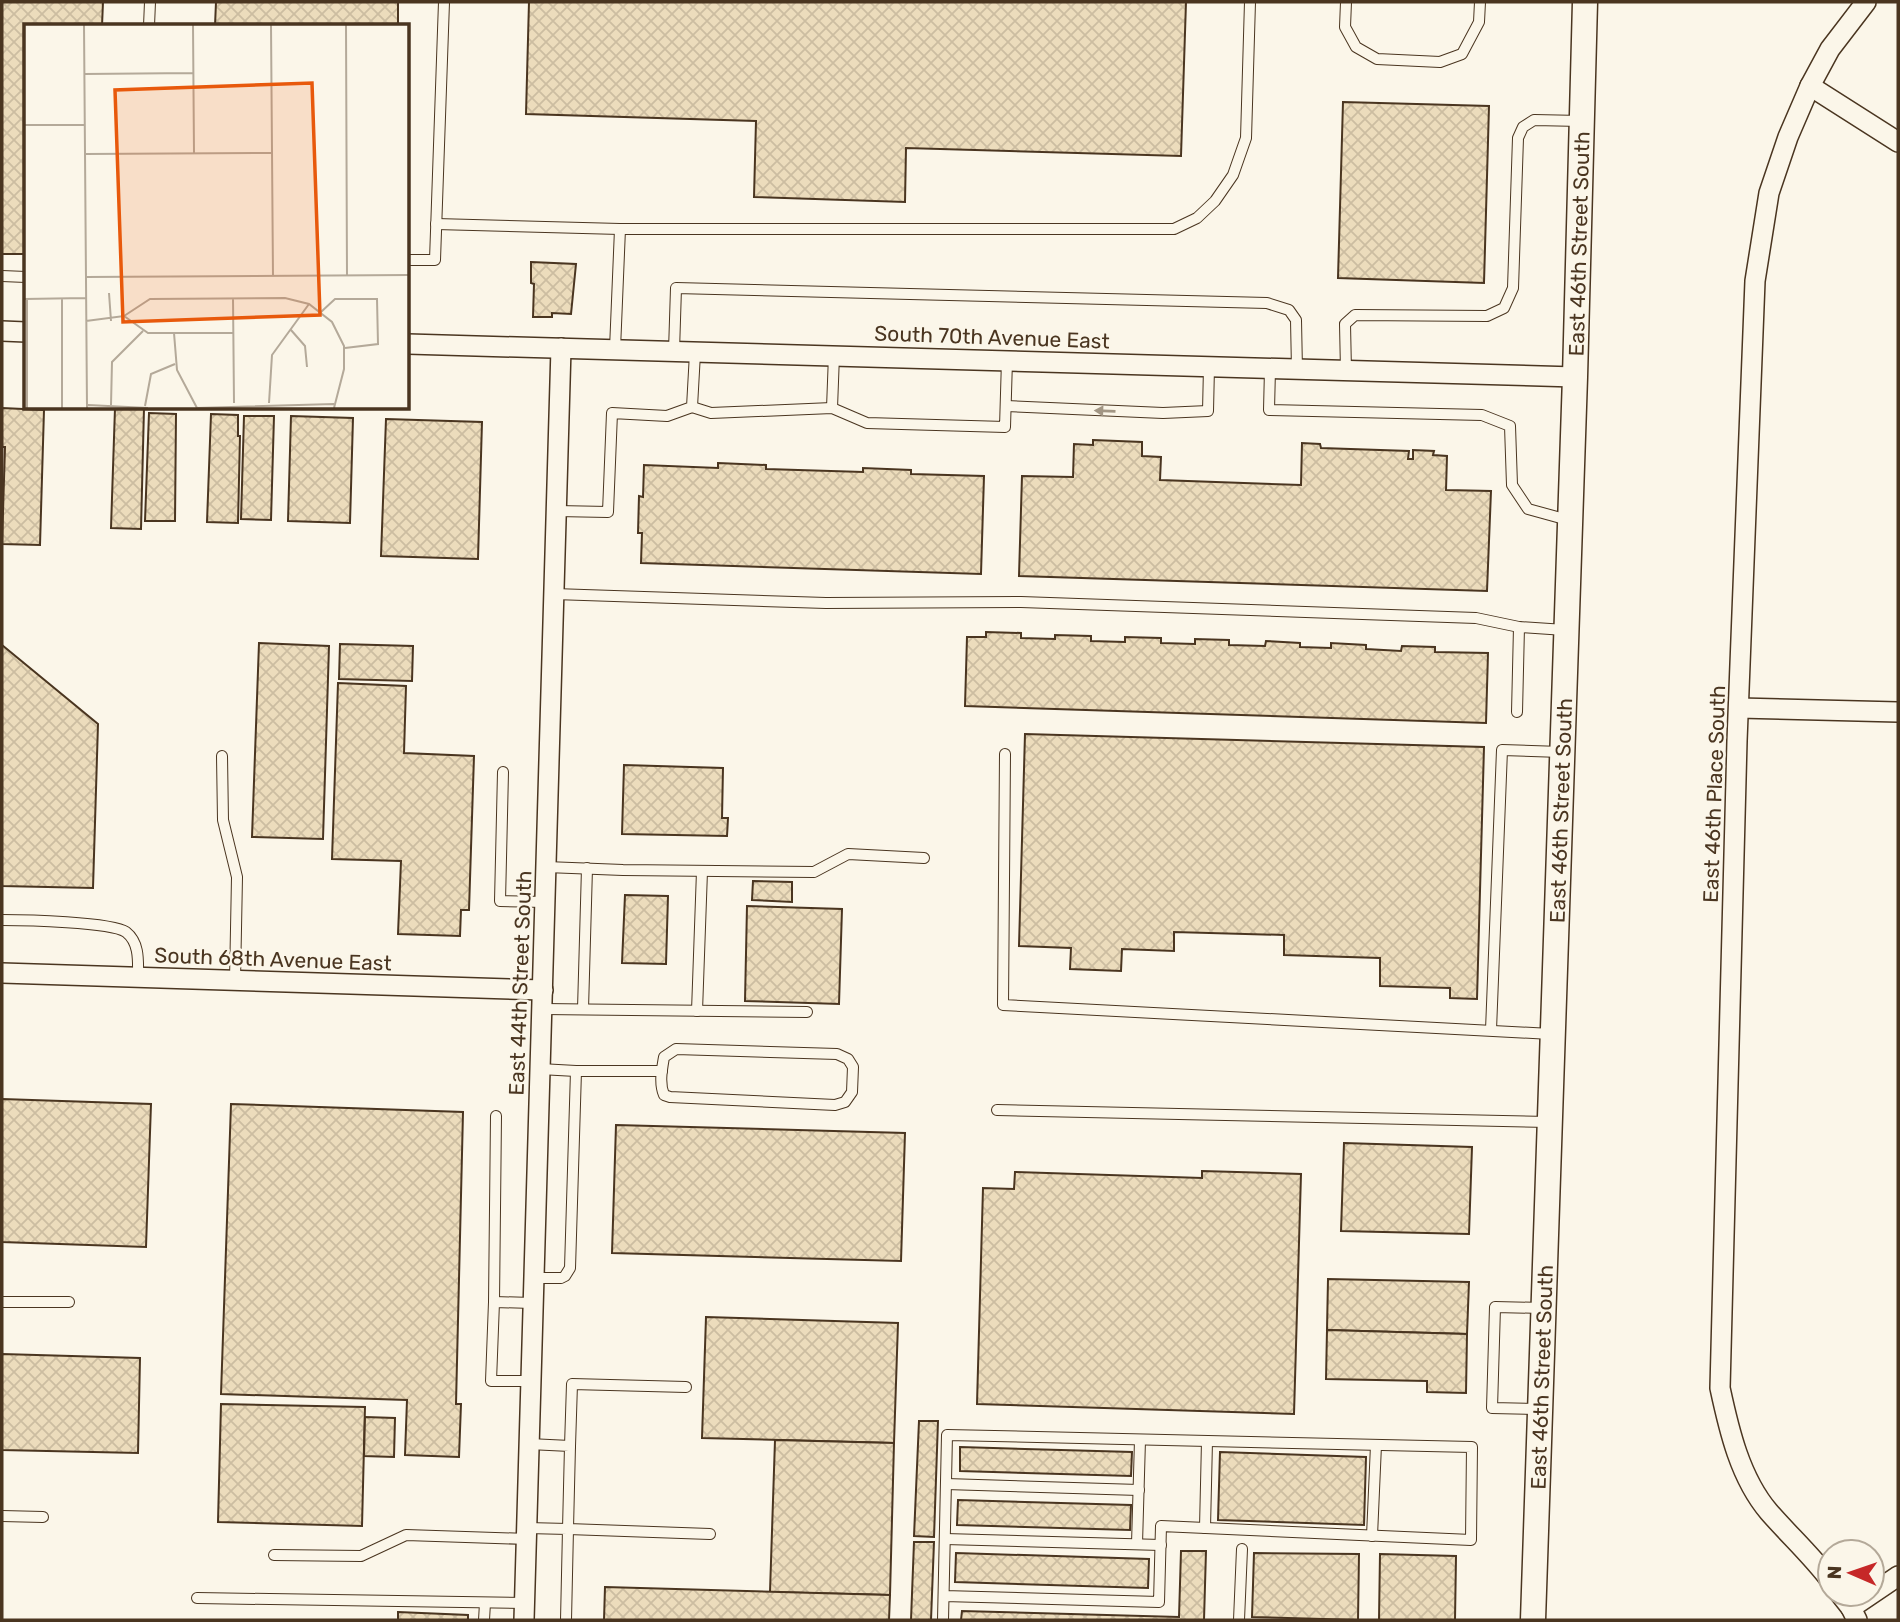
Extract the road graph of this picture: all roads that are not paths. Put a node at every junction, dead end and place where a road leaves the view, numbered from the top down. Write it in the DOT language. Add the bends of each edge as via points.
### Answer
graph roads {
  1 [pos="150,2"];
  2 [pos="444,2"];
  3 [pos="1250,2"];
  4 [pos="1346,2"];
  5 [pos="1479,2"];
  6 [pos="1585,2"];
  7 [pos="1866,2"];
  8 [pos="149,24"];
  9 [pos="1810,86"];
  10 [pos="1581,121"];
  11 [pos="1898,142"];
  12 [pos="436,224"];
  13 [pos="620,229"];
  14 [pos="410,260"];
  15 [pos="2,276"];
  16 [pos="24,277"];
  17 [pos="2,331"];
  18 [pos="24,332"];
  19 [pos="410,344"];
  20 [pos="561,348"];
  21 [pos="615,349"];
  22 [pos="674,351"];
  23 [pos="695,353"];
  24 [pos="834,355"];
  25 [pos="1007,360"];
  26 [pos="1209,367"];
  27 [pos="1270,369"];
  28 [pos="1297,370"];
  29 [pos="1346,371"];
  30 [pos="1574,377"];
  31 [pos="1006,406"];
  32 [pos="692,407"];
  33 [pos="832,408"];
  34 [pos="557,512"];
  35 [pos="1568,520"];
  36 [pos="554,594"];
  37 [pos="1519,627"];
  38 [pos="1565,630"];
  39 [pos="1739,708"];
  40 [pos="1517,712"];
  41 [pos="1898,712"];
  42 [pos="1561,752"];
  43 [pos="1005,754"];
  44 [pos="222,756"];
  45 [pos="503,772"];
  46 [pos="924,858"];
  47 [pos="547,867"];
  48 [pos="587,868"];
  49 [pos="702,871"];
  50 [pos="545,902"];
  51 [pos="2,920"];
  52 [pos="2,973"];
  53 [pos="138,977"];
  54 [pos="235,980"];
  55 [pos="543,999"];
  56 [pos="583,1009"];
  57 [pos="697,1011"];
  58 [pos="807,1012"];
  59 [pos="1491,1030"];
  60 [pos="1552,1034"];
  61 [pos="540,1069"];
  62 [pos="576,1070"];
  63 [pos="662,1071"];
  64 [pos="998,1110"];
  65 [pos="496,1116"];
  66 [pos="1549,1122"];
  67 [pos="533,1278"];
  68 [pos="2,1302"];
  69 [pos="69,1302"];
  70 [pos="494,1302"];
  71 [pos="532,1303"];
  72 [pos="1543,1308"];
  73 [pos="531,1381"];
  74 [pos="686,1387"];
  75 [pos="1539,1409"];
  76 [pos="1140,1440"];
  77 [pos="1207,1441"];
  78 [pos="529,1444"];
  79 [pos="1376,1445"];
  80 [pos="570,1446"];
  81 [pos="946,1484"];
  82 [pos="1139,1490"];
  83 [pos="2,1516"];
  84 [pos="43,1517"];
  85 [pos="1205,1528"];
  86 [pos="568,1530"];
  87 [pos="527,1533"];
  88 [pos="710,1534"];
  89 [pos="1372,1536"];
  90 [pos="945,1539"];
  91 [pos="1138,1544"];
  92 [pos="1161,1545"];
  93 [pos="1242,1549"];
  94 [pos="274,1555"];
  95 [pos="1816,1564"];
  96 [pos="944,1596"];
  97 [pos="197,1598"];
  98 [pos="485,1603"];
  99 [pos="525,1612"];
  100 [pos="484,1620"];
  101 [pos="566,1620"];
  102 [pos="943,1620"];
  103 [pos="1239,1620"];
  104 [pos="1533,1620"];
  1 -- 8 [label="lane"];
  2 -- 12 [label="lane"];
  3 -- 13 [label="lane" via="1245,138 1233,175 1197,218 1174,229"];
  4 -- 5 [label="lane" via="1345,27 1356,47 1377,59 1440,62 1462,54 1479,22"];
  6 -- 10 [label="street, East 46th Street South"];
  7 -- 9 [label="street, East 46th Place South" via="1830,48"];
  9 -- 11 [label="street"];
  9 -- 39 [label="street, East 46th Place South" via="1769,193 1755,281"];
  10 -- 29 [label="lane" via="1534,120 1523,127 1518,138 1513,288 1504,308 1488,316 1355,315 1345,324"];
  10 -- 30 [label="street, East 46th Street South"];
  12 -- 13 [label="lane"];
  12 -- 14 [label="lane" via="435,261"];
  13 -- 21 [label="lane"];
  15 -- 16 [label="lane"];
  17 -- 18 [label="street"];
  19 -- 20 [label="street, South 70th Avenue East"];
  20 -- 21 [label="street, South 70th Avenue East"];
  20 -- 34 [label="street, East 44th Street South"];
  21 -- 22 [label="street, South 70th Avenue East"];
  22 -- 23 [label="street, South 70th Avenue East"];
  22 -- 28 [label="lane" via="676,288 1267,303 1289,310 1296,320"];
  23 -- 24 [label="street, South 70th Avenue East"];
  23 -- 32 [label="lane"];
  24 -- 25 [label="street, South 70th Avenue East"];
  24 -- 33 [label="lane"];
  25 -- 26 [label="street, South 70th Avenue East"];
  25 -- 31 [label="lane"];
  26 -- 27 [label="street, South 70th Avenue East"];
  26 -- 31 [label="lane, one-way" via="1208,411"];
  27 -- 28 [label="street, South 70th Avenue East"];
  27 -- 35 [label="lane" via="1269,410 1482,415 1510,426 1512,485 1528,509"];
  28 -- 29 [label="street, South 70th Avenue East"];
  29 -- 30 [label="street, South 70th Avenue East"];
  30 -- 35 [label="street, East 46th Street South"];
  31 -- 33 [label="lane" via="1005,426 867,423"];
  32 -- 33 [label="lane" via="712,413"];
  32 -- 34 [label="lane" via="667,416 612,413 608,512"];
  34 -- 36 [label="street, East 44th Street South"];
  35 -- 38 [label="street, East 46th Street South"];
  36 -- 37 [label="lane" via="1173,607 1476,618"];
  36 -- 47 [label="street, East 44th Street South"];
  37 -- 38 [label="lane"];
  37 -- 40 [label="lane"];
  38 -- 42 [label="street, East 46th Street South"];
  39 -- 41 [label="street"];
  39 -- 95 [label="street, East 46th Place South" via="1720,1388 1730,1434 1752,1485"];
  42 -- 59 [label="lane" via="1502,750"];
  42 -- 60 [label="street, East 46th Street South"];
  43 -- 59 [label="lane" via="1003,1005"];
  44 -- 54 [label="lane" via="223,820 237,877"];
  45 -- 50 [label="lane" via="500,901"];
  46 -- 49 [label="lane" via="848,854 814,872"];
  47 -- 48 [label="lane"];
  47 -- 50 [label="street, East 44th Street South"];
  48 -- 49 [label="lane"];
  48 -- 56 [label="lane"];
  49 -- 57 [label="lane"];
  50 -- 55 [label="street, East 44th Street South"];
  51 -- 53 [label="lane" via="104,926 125,932 137,948"];
  52 -- 53 [label="street, South 68th Avenue East"];
  53 -- 54 [label="street, South 68th Avenue East"];
  54 -- 55 [label="street, South 68th Avenue East"];
  55 -- 56 [label="lane"];
  55 -- 61 [label="street, East 44th Street South"];
  56 -- 57 [label="lane"];
  57 -- 58 [label="lane"];
  59 -- 60 [label="lane"];
  60 -- 66 [label="street, East 46th Street South"];
  61 -- 62 [label="lane"];
  61 -- 67 [label="street, East 44th Street South"];
  62 -- 63 [label="lane"];
  62 -- 67 [label="lane" via="570,1268 561,1278"];
  63 -- 63 [label="lane" via="661,1089 670,1097 835,1105 845,1102 852,1092 853,1067 837,1054 676,1049 664,1056"];
  64 -- 66 [label="lane"];
  65 -- 70 [label="lane"];
  66 -- 72 [label="street, East 46th Street South"];
  67 -- 71 [label="street, East 44th Street South"];
  68 -- 69 [label="lane"];
  70 -- 71 [label="lane"];
  70 -- 73 [label="lane" via="491,1381"];
  71 -- 73 [label="street, East 44th Street South"];
  72 -- 75 [label="street, East 46th Street South"];
  72 -- 75 [label="lane" via="1495,1307 1492,1408"];
  73 -- 78 [label="street, East 44th Street South"];
  74 -- 80 [label="lane" via="572,1384"];
  75 -- 104 [label="street, East 46th Street South"];
  76 -- 77 [label="lane"];
  76 -- 81 [label="lane" via="947,1435"];
  76 -- 82 [label="lane"];
  77 -- 79 [label="lane"];
  77 -- 85 [label="lane"];
  78 -- 80 [label="lane"];
  78 -- 87 [label="street, East 44th Street South"];
  79 -- 89 [label="lane"];
  79 -- 89 [label="lane" via="1472,1447 1471,1541"];
  80 -- 86 [label="lane"];
  81 -- 82 [label="lane"];
  81 -- 90 [label="lane"];
  82 -- 91 [label="lane"];
  83 -- 84 [label="lane"];
  85 -- 89 [label="lane"];
  85 -- 92 [label="lane" via="1161,1526"];
  86 -- 87 [label="lane"];
  86 -- 88 [label="lane"];
  86 -- 101 [label="lane"];
  87 -- 94 [label="lane" via="406,1535 361,1556"];
  87 -- 99 [label="street, East 44th Street South"];
  90 -- 91 [label="lane"];
  90 -- 96 [label="lane"];
  91 -- 92 [label="lane"];
  92 -- 96 [label="lane" via="1159,1602"];
  93 -- 103 [label="lane"];
  96 -- 102 [label="lane"];
  97 -- 98 [label="lane"];
  98 -- 99 [label="lane"];
  98 -- 100 [label="lane"];
}
